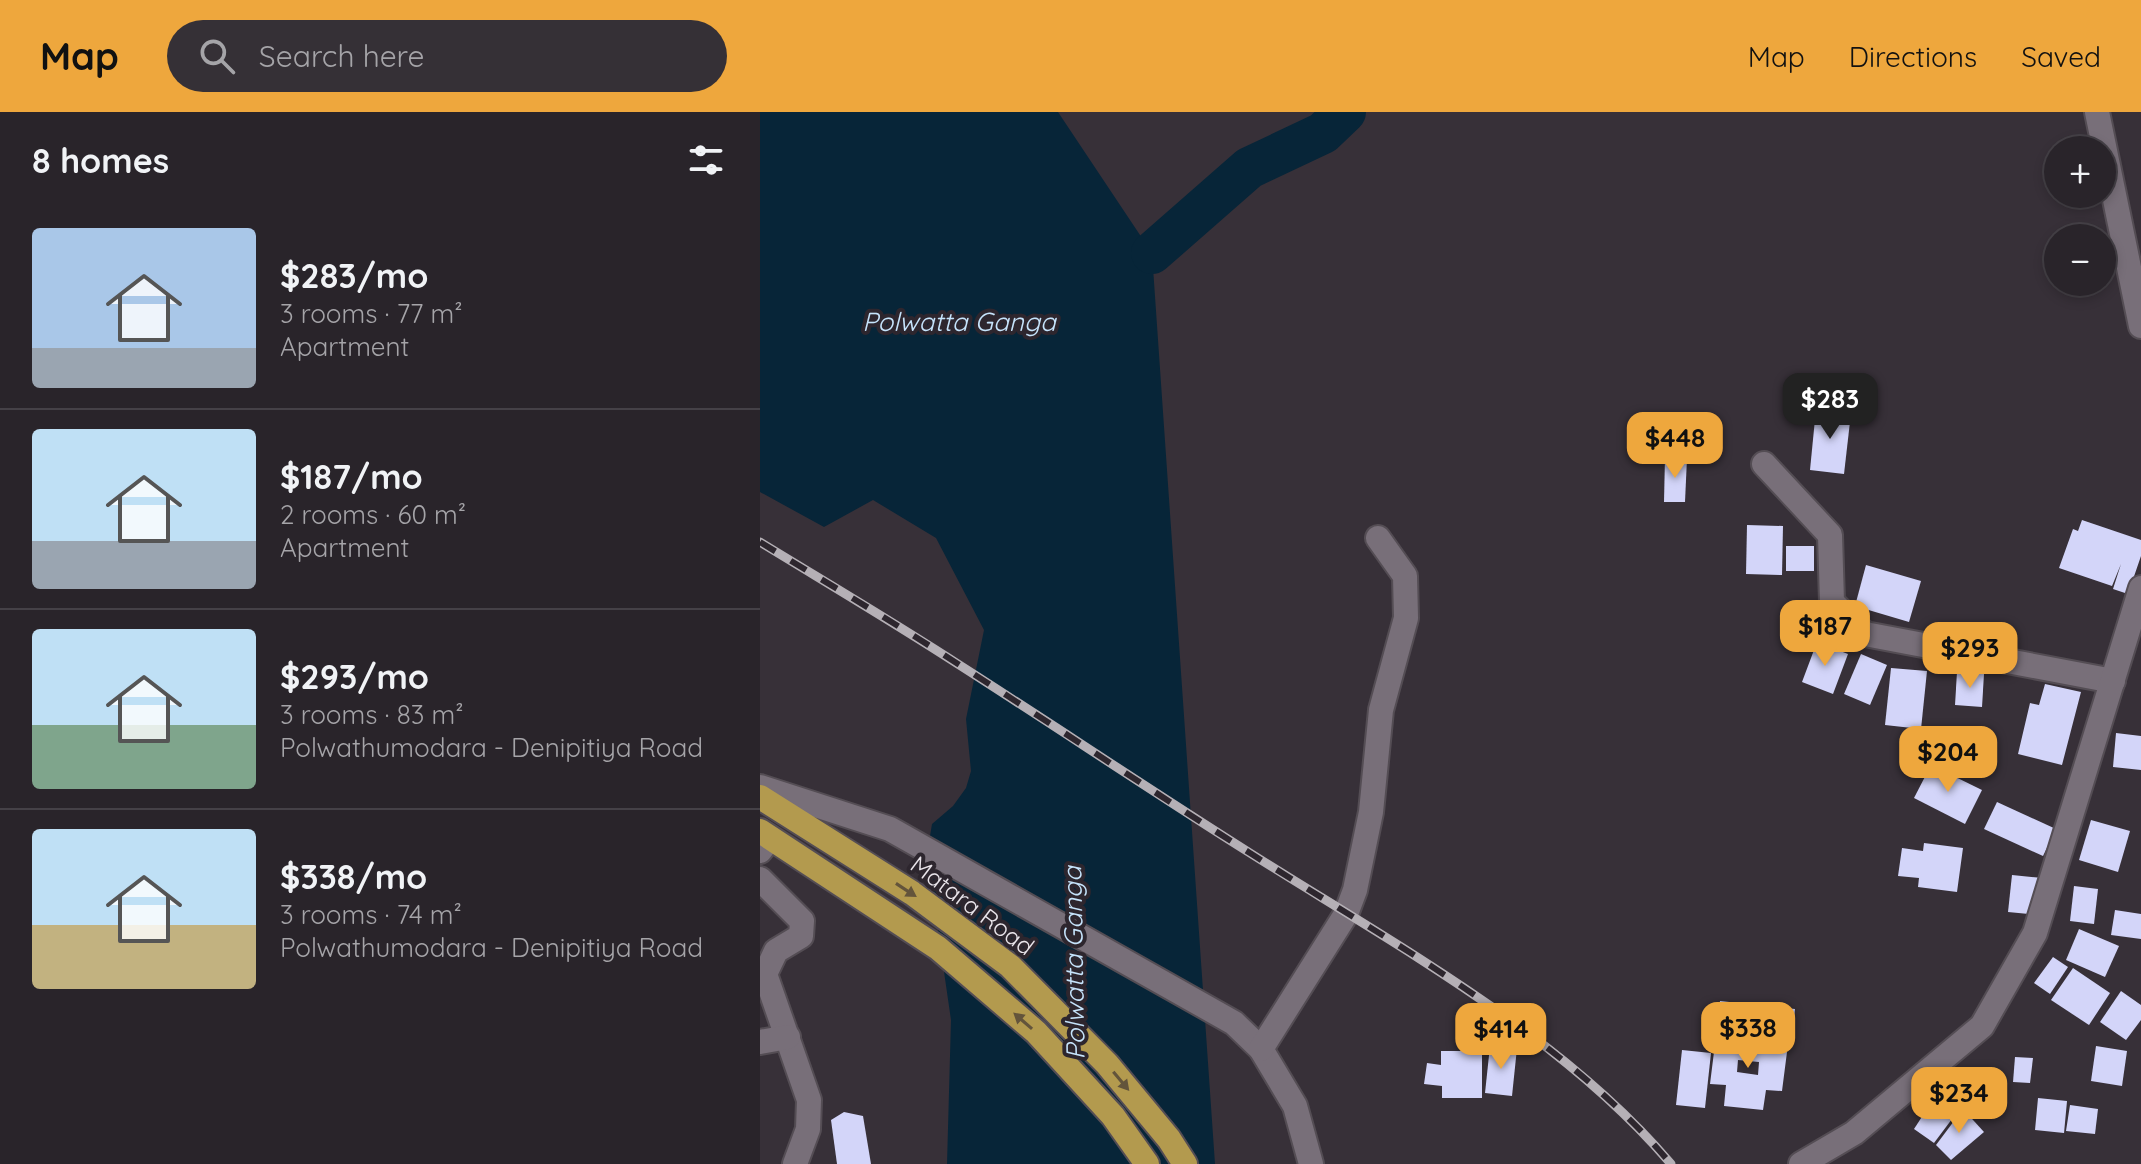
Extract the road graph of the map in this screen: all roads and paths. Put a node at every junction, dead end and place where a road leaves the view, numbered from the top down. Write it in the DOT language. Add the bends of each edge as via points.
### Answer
graph roads {
  1 [pos="2097,112"];
  2 [pos="2141,326"];
  3 [pos="1764,464"];
  4 [pos="1378,538"];
  5 [pos="2141,588"];
  6 [pos="2131,655"];
  7 [pos="2113,681"];
  8 [pos="760,787"];
  9 [pos="760,797"];
  10 [pos="763,840"];
  11 [pos="760,879"];
  12 [pos="788,1037"];
  13 [pos="760,1042"];
  14 [pos="1261,1049"];
  15 [pos="795,1164"];
  16 [pos="1147,1164"];
  17 [pos="1185,1164"];
  18 [pos="1311,1164"];
  19 [pos="1801,1164"];
  1 -- 2 [label="street"];
  3 -- 7 [label="street" via="1830,535 1832,602 1865,634"];
  4 -- 14 [label="street" via="1405,576 1406,618 1381,710 1371,812 1355,890 1346,914"];
  5 -- 6 [label="street"];
  6 -- 7 [label="street"];
  7 -- 19 [label="street" via="2035,933 1982,1026 1854,1133"];
  8 -- 14 [label="street" via="890,829 1234,1023"];
  9 -- 17 [label="highway, Matara Road, one-way" via="912,893 1010,966 1107,1064"];
  16 -- 10 [label="highway, one-way" via="1113,1116 1036,1032 938,948"];
  11 -- 12 [label="street" via="802,921 801,936 776,951 765,974"];
  12 -- 13 [label="street"];
  12 -- 15 [label="street" via="809,1100 808,1129"];
  14 -- 18 [label="street" via="1295,1106"];
}
